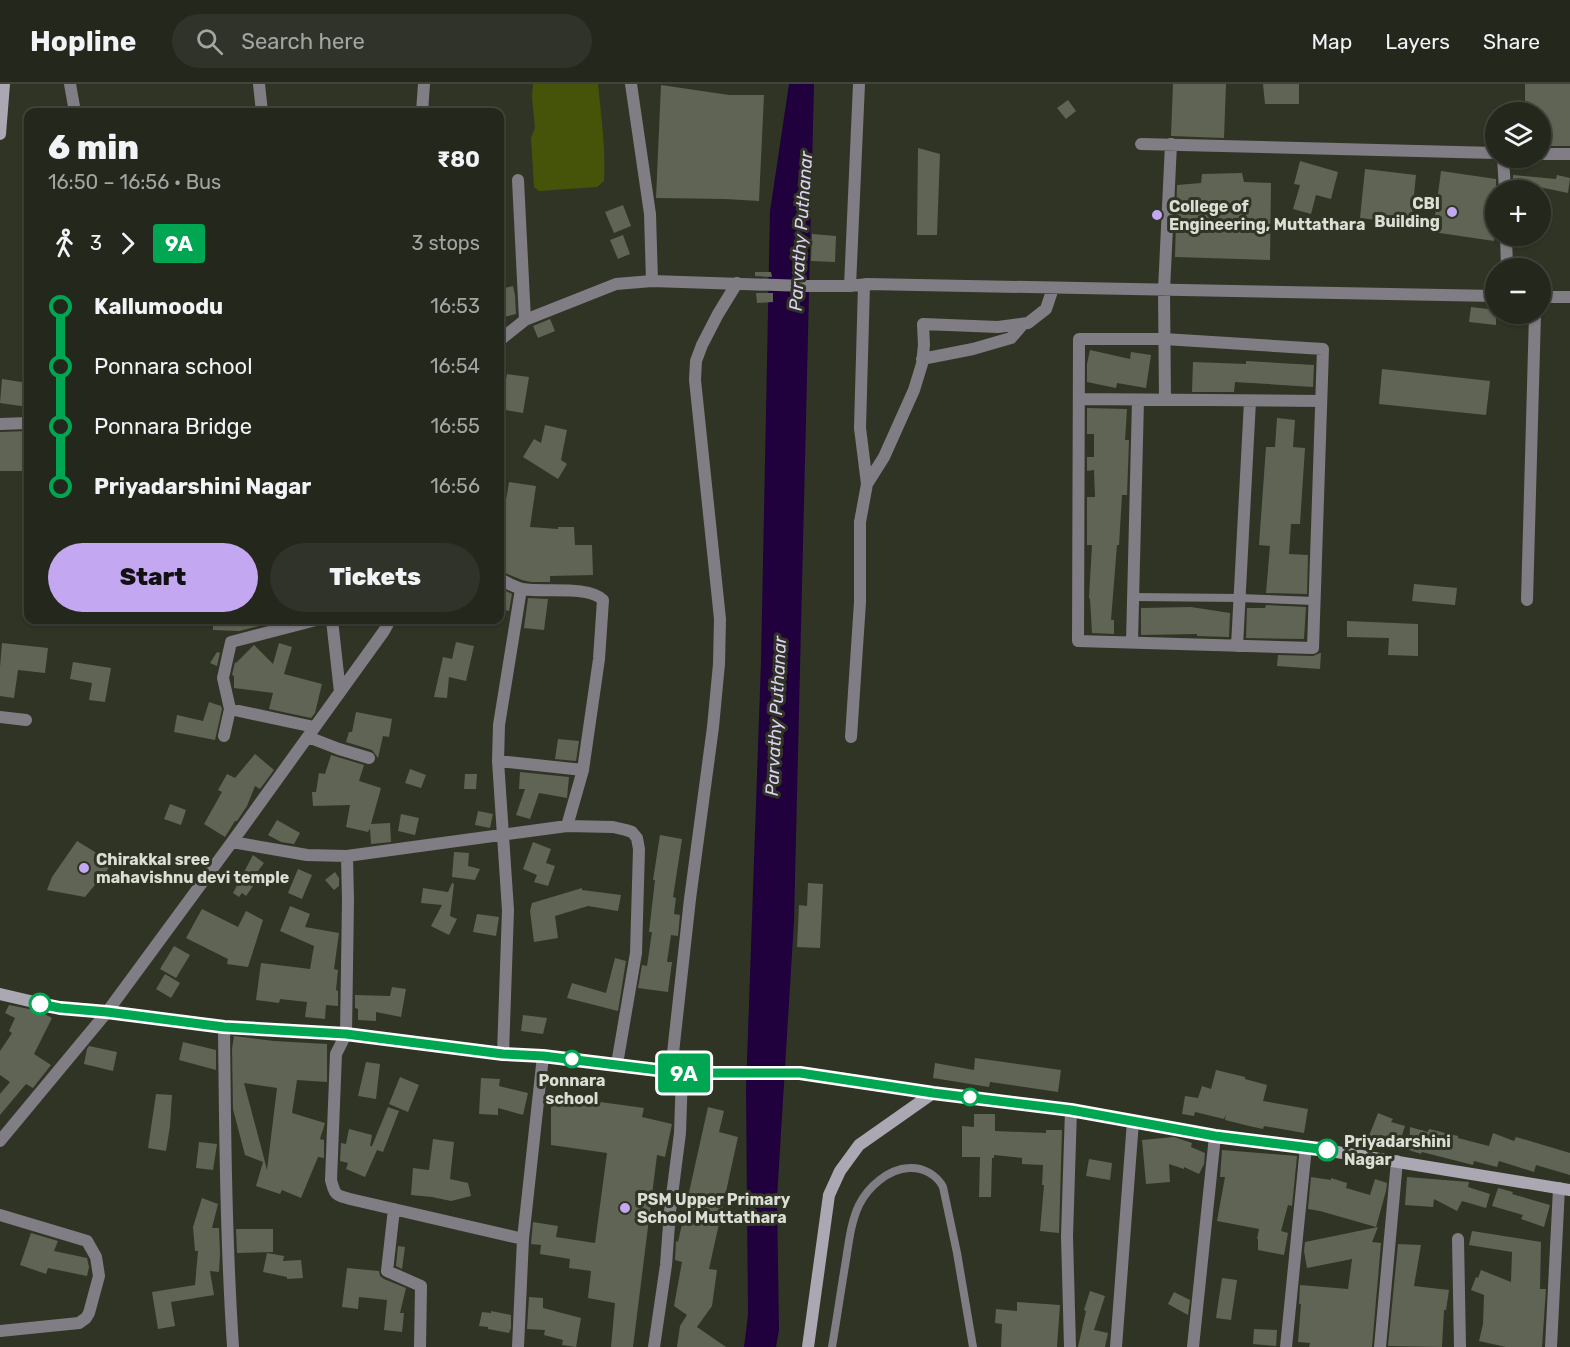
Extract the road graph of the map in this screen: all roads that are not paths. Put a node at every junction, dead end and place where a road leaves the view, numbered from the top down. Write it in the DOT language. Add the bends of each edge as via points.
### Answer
graph roads {
  1 [pos="4,84"];
  2 [pos="70,84"];
  3 [pos="259,84"];
  4 [pos="424,84"];
  5 [pos="633,84"];
  6 [pos="859,84"];
  7 [pos="74,108"];
  8 [pos="262,108"];
  9 [pos="422,108"];
  10 [pos="0,134"];
  11 [pos="1141,144"];
  12 [pos="1171,144"];
  13 [pos="1485,153"];
  14 [pos="1551,154"];
  15 [pos="1570,154"];
  16 [pos="519,180"];
  17 [pos="652,281"];
  18 [pos="737,283"];
  19 [pos="864,285"];
  20 [pos="850,286"];
  21 [pos="1053,288"];
  22 [pos="1164,290"];
  23 [pos="1485,296"];
  24 [pos="1551,297"];
  25 [pos="1570,297"];
  26 [pos="525,320"];
  27 [pos="1023,324"];
  28 [pos="1535,324"];
  29 [pos="504,337"];
  30 [pos="1164,339"];
  31 [pos="922,359"];
  32 [pos="1079,399"];
  33 [pos="1138,400"];
  34 [pos="1165,400"];
  35 [pos="1250,401"];
  36 [pos="1321,401"];
  37 [pos="24,423"];
  38 [pos="0,424"];
  39 [pos="867,484"];
  40 [pos="504,581"];
  41 [pos="521,589"];
  42 [pos="1133,597"];
  43 [pos="1240,597"];
  44 [pos="1527,600"];
  45 [pos="1314,601"];
  46 [pos="301,624"];
  47 [pos="332,624"];
  48 [pos="388,624"];
  49 [pos="1132,642"];
  50 [pos="1237,646"];
  51 [pos="340,692"];
  52 [pos="230,710"];
  53 [pos="0,717"];
  54 [pos="26,720"];
  55 [pos="311,732"];
  56 [pos="224,736"];
  57 [pos="851,737"];
  58 [pos="369,758"];
  59 [pos="498,761"];
  60 [pos="583,770"];
  61 [pos="567,826"];
  62 [pos="503,834"];
  63 [pos="232,842"];
  64 [pos="347,856"];
  65 [pos="0,994"];
  66 [pos="107,1012"];
  67 [pos="224,1027"];
  68 [pos="346,1034"];
  69 [pos="503,1054"];
  70 [pos="543,1056"];
  71 [pos="617,1064"];
  72 [pos="677,1072"];
  73 [pos="933,1093"];
  74 [pos="1071,1110"];
  75 [pos="1133,1121"];
  76 [pos="1215,1136"];
  77 [pos="0,1141"];
  78 [pos="1306,1147"];
  79 [pos="1397,1161"];
  80 [pos="1564,1189"];
  81 [pos="394,1209"];
  82 [pos="0,1215"];
  83 [pos="523,1239"];
  84 [pos="1458,1239"];
  85 [pos="0,1330"];
  86 [pos="233,1347"];
  87 [pos="420,1347"];
  88 [pos="518,1347"];
  89 [pos="654,1347"];
  90 [pos="808,1347"];
  91 [pos="832,1347"];
  92 [pos="973,1347"];
  93 [pos="1070,1347"];
  94 [pos="1116,1347"];
  95 [pos="1193,1347"];
  96 [pos="1286,1347"];
  97 [pos="1380,1347"];
  98 [pos="1460,1347"];
  99 [pos="1551,1347"];
  1 -- 10 [label="main road"];
  2 -- 7 [label="street"];
  3 -- 8 [label="street"];
  4 -- 9 [label="street"];
  5 -- 17 [label="street" via="650,214"];
  6 -- 20 [label="street"];
  11 -- 12 [label="street"];
  12 -- 13 [label="street"];
  12 -- 22 [label="street"];
  14 -- 15 [label="street"];
  16 -- 26 [label="street"];
  17 -- 18 [label="street"];
  17 -- 26 [label="street" via="616,284"];
  18 -- 20 [label="street"];
  18 -- 72 [label="street" via="696,362 694,380 720,619 719,664 690,899"];
  19 -- 20 [label="street"];
  19 -- 21 [label="street"];
  19 -- 39 [label="street" via="860,428"];
  21 -- 22 [label="street"];
  21 -- 27 [label="street" via="1046,309"];
  22 -- 23 [label="street"];
  22 -- 30 [label="street"];
  24 -- 25 [label="street"];
  26 -- 29 [label="street"];
  27 -- 31 [label="street" via="1011,338"];
  27 -- 31 [label="street" via="923,324"];
  28 -- 44 [label="street"];
  30 -- 32 [label="street" via="1079,339"];
  30 -- 34 [label="street"];
  30 -- 36 [label="street" via="1323,349"];
  31 -- 39 [label="street" via="914,390 884,457"];
  32 -- 33 [label="street"];
  32 -- 49 [label="street" via="1078,641"];
  33 -- 34 [label="street"];
  33 -- 42 [label="street"];
  34 -- 35 [label="street"];
  35 -- 36 [label="street"];
  35 -- 43 [label="street"];
  36 -- 45 [label="street"];
  37 -- 38 [label="street"];
  39 -- 57 [label="street" via="860,522 860,602"];
  40 -- 41 [label="street"];
  41 -- 59 [label="street" via="499,725"];
  41 -- 60 [label="street" via="575,591 598,595 603,600"];
  42 -- 43 [label="lane"];
  42 -- 49 [label="street"];
  43 -- 45 [label="lane"];
  43 -- 50 [label="street"];
  45 -- 50 [label="street" via="1313,648"];
  46 -- 52 [label="street" via="231,642 223,678"];
  47 -- 51 [label="street"];
  48 -- 51 [label="street"];
  49 -- 50 [label="street"];
  51 -- 55 [label="street"];
  52 -- 55 [label="street"];
  52 -- 56 [label="street"];
  53 -- 54 [label="street"];
  55 -- 58 [label="street" via="339,749"];
  55 -- 63 [label="street"];
  59 -- 60 [label="street"];
  59 -- 62 [label="street"];
  60 -- 61 [label="street"];
  61 -- 62 [label="street"];
  61 -- 71 [label="street" via="613,827 632,832 637,838 636,954"];
  62 -- 64 [label="street"];
  62 -- 69 [label="street" via="508,910"];
  63 -- 64 [label="street" via="308,855"];
  63 -- 66 [label="street"];
  64 -- 68 [label="street"];
  65 -- 66 [label="main road" via="60,1008"];
  66 -- 67 [label="main road"];
  66 -- 77 [label="street"];
  67 -- 68 [label="main road"];
  67 -- 86 [label="street"];
  68 -- 69 [label="main road"];
  68 -- 81 [label="street" via="336,1054 331,1180 334,1192"];
  69 -- 70 [label="main road"];
  70 -- 71 [label="main road"];
  70 -- 83 [label="street"];
  71 -- 72 [label="main road"];
  72 -- 73 [label="main road" via="800,1073"];
  72 -- 89 [label="street" via="680,1133"];
  73 -- 74 [label="main road"];
  73 -- 90 [label="main road" via="859,1145 840,1171 829,1195"];
  74 -- 75 [label="main road"];
  74 -- 93 [label="street"];
  75 -- 76 [label="main road"];
  75 -- 94 [label="street"];
  76 -- 78 [label="main road"];
  76 -- 95 [label="street"];
  78 -- 79 [label="main road"];
  78 -- 96 [label="street"];
  79 -- 80 [label="main road"];
  79 -- 97 [label="street"];
  80 -- 99 [label="street"];
  81 -- 83 [label="street"];
  81 -- 87 [label="street" via="387,1271 421,1286"];
  82 -- 85 [label="street" via="87,1242 96,1257 99,1276 89,1313 79,1323"];
  83 -- 88 [label="street"];
  84 -- 98 [label="street"];
  91 -- 92 [label="lane" via="850,1233 860,1204 889,1173 911,1167 932,1174 943,1187"];
}
